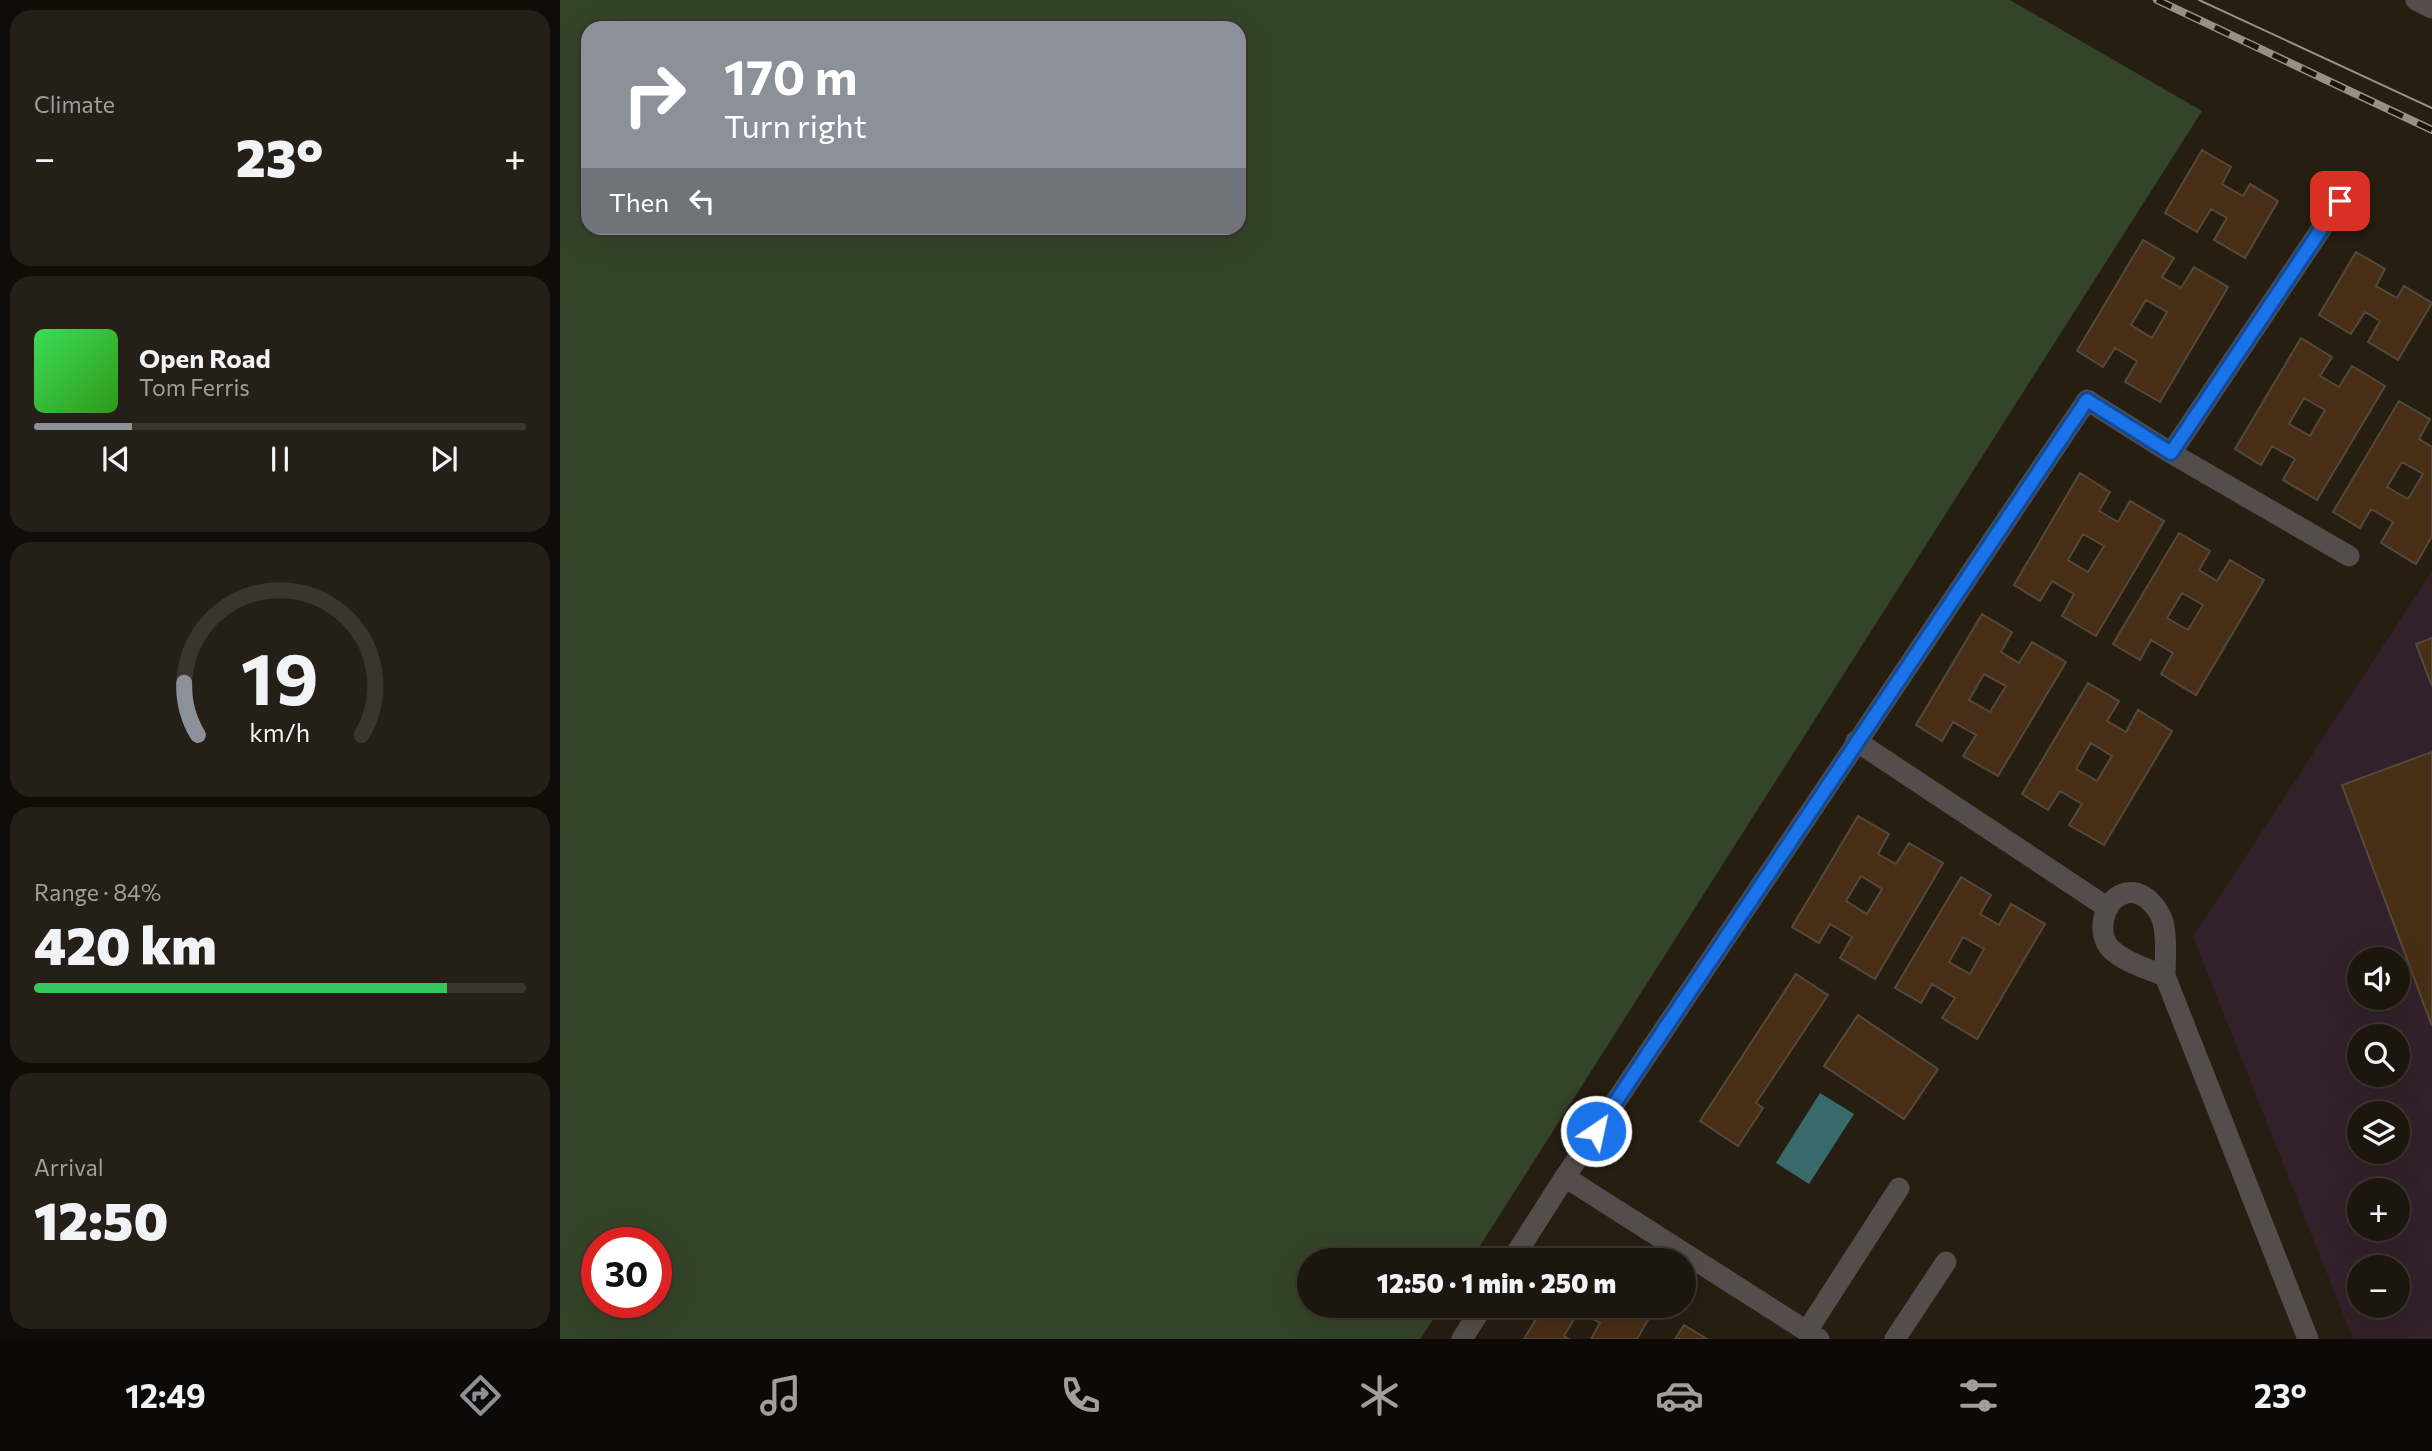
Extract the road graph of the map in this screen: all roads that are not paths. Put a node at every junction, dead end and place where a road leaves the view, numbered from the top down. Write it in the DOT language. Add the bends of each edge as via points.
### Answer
graph roads {
  1 [pos="2416,0"];
  2 [pos="2432,8"];
  3 [pos="2340,201"];
  4 [pos="2171,453"];
  5 [pos="2349,556"];
  6 [pos="1856,741"];
  7 [pos="2108,908"];
  8 [pos="2165,976"];
  9 [pos="1565,1177"];
  10 [pos="1899,1188"];
  11 [pos="1520,1248"];
  12 [pos="1946,1262"];
  13 [pos="1475,1318"];
  14 [pos="1813,1335"];
  15 [pos="1462,1339"];
  16 [pos="1895,1339"];
  17 [pos="2308,1339"];
  1 -- 2 [label="street"];
  3 -- 4 [label="street"];
  4 -- 5 [label="street"];
  4 -- 6 [label="street" via="2087,400"];
  6 -- 7 [label="street"];
  6 -- 9 [label="street"];
  7 -- 8 [label="street" via="2102,924 2112,950"];
  7 -- 8 [label="street" via="2121,894 2132,892 2158,909 2164,926"];
  8 -- 17 [label="street"];
  9 -- 11 [label="street"];
  9 -- 14 [label="street"];
  10 -- 14 [label="street"];
  12 -- 16 [label="street"];
  13 -- 15 [label="street"];
}
